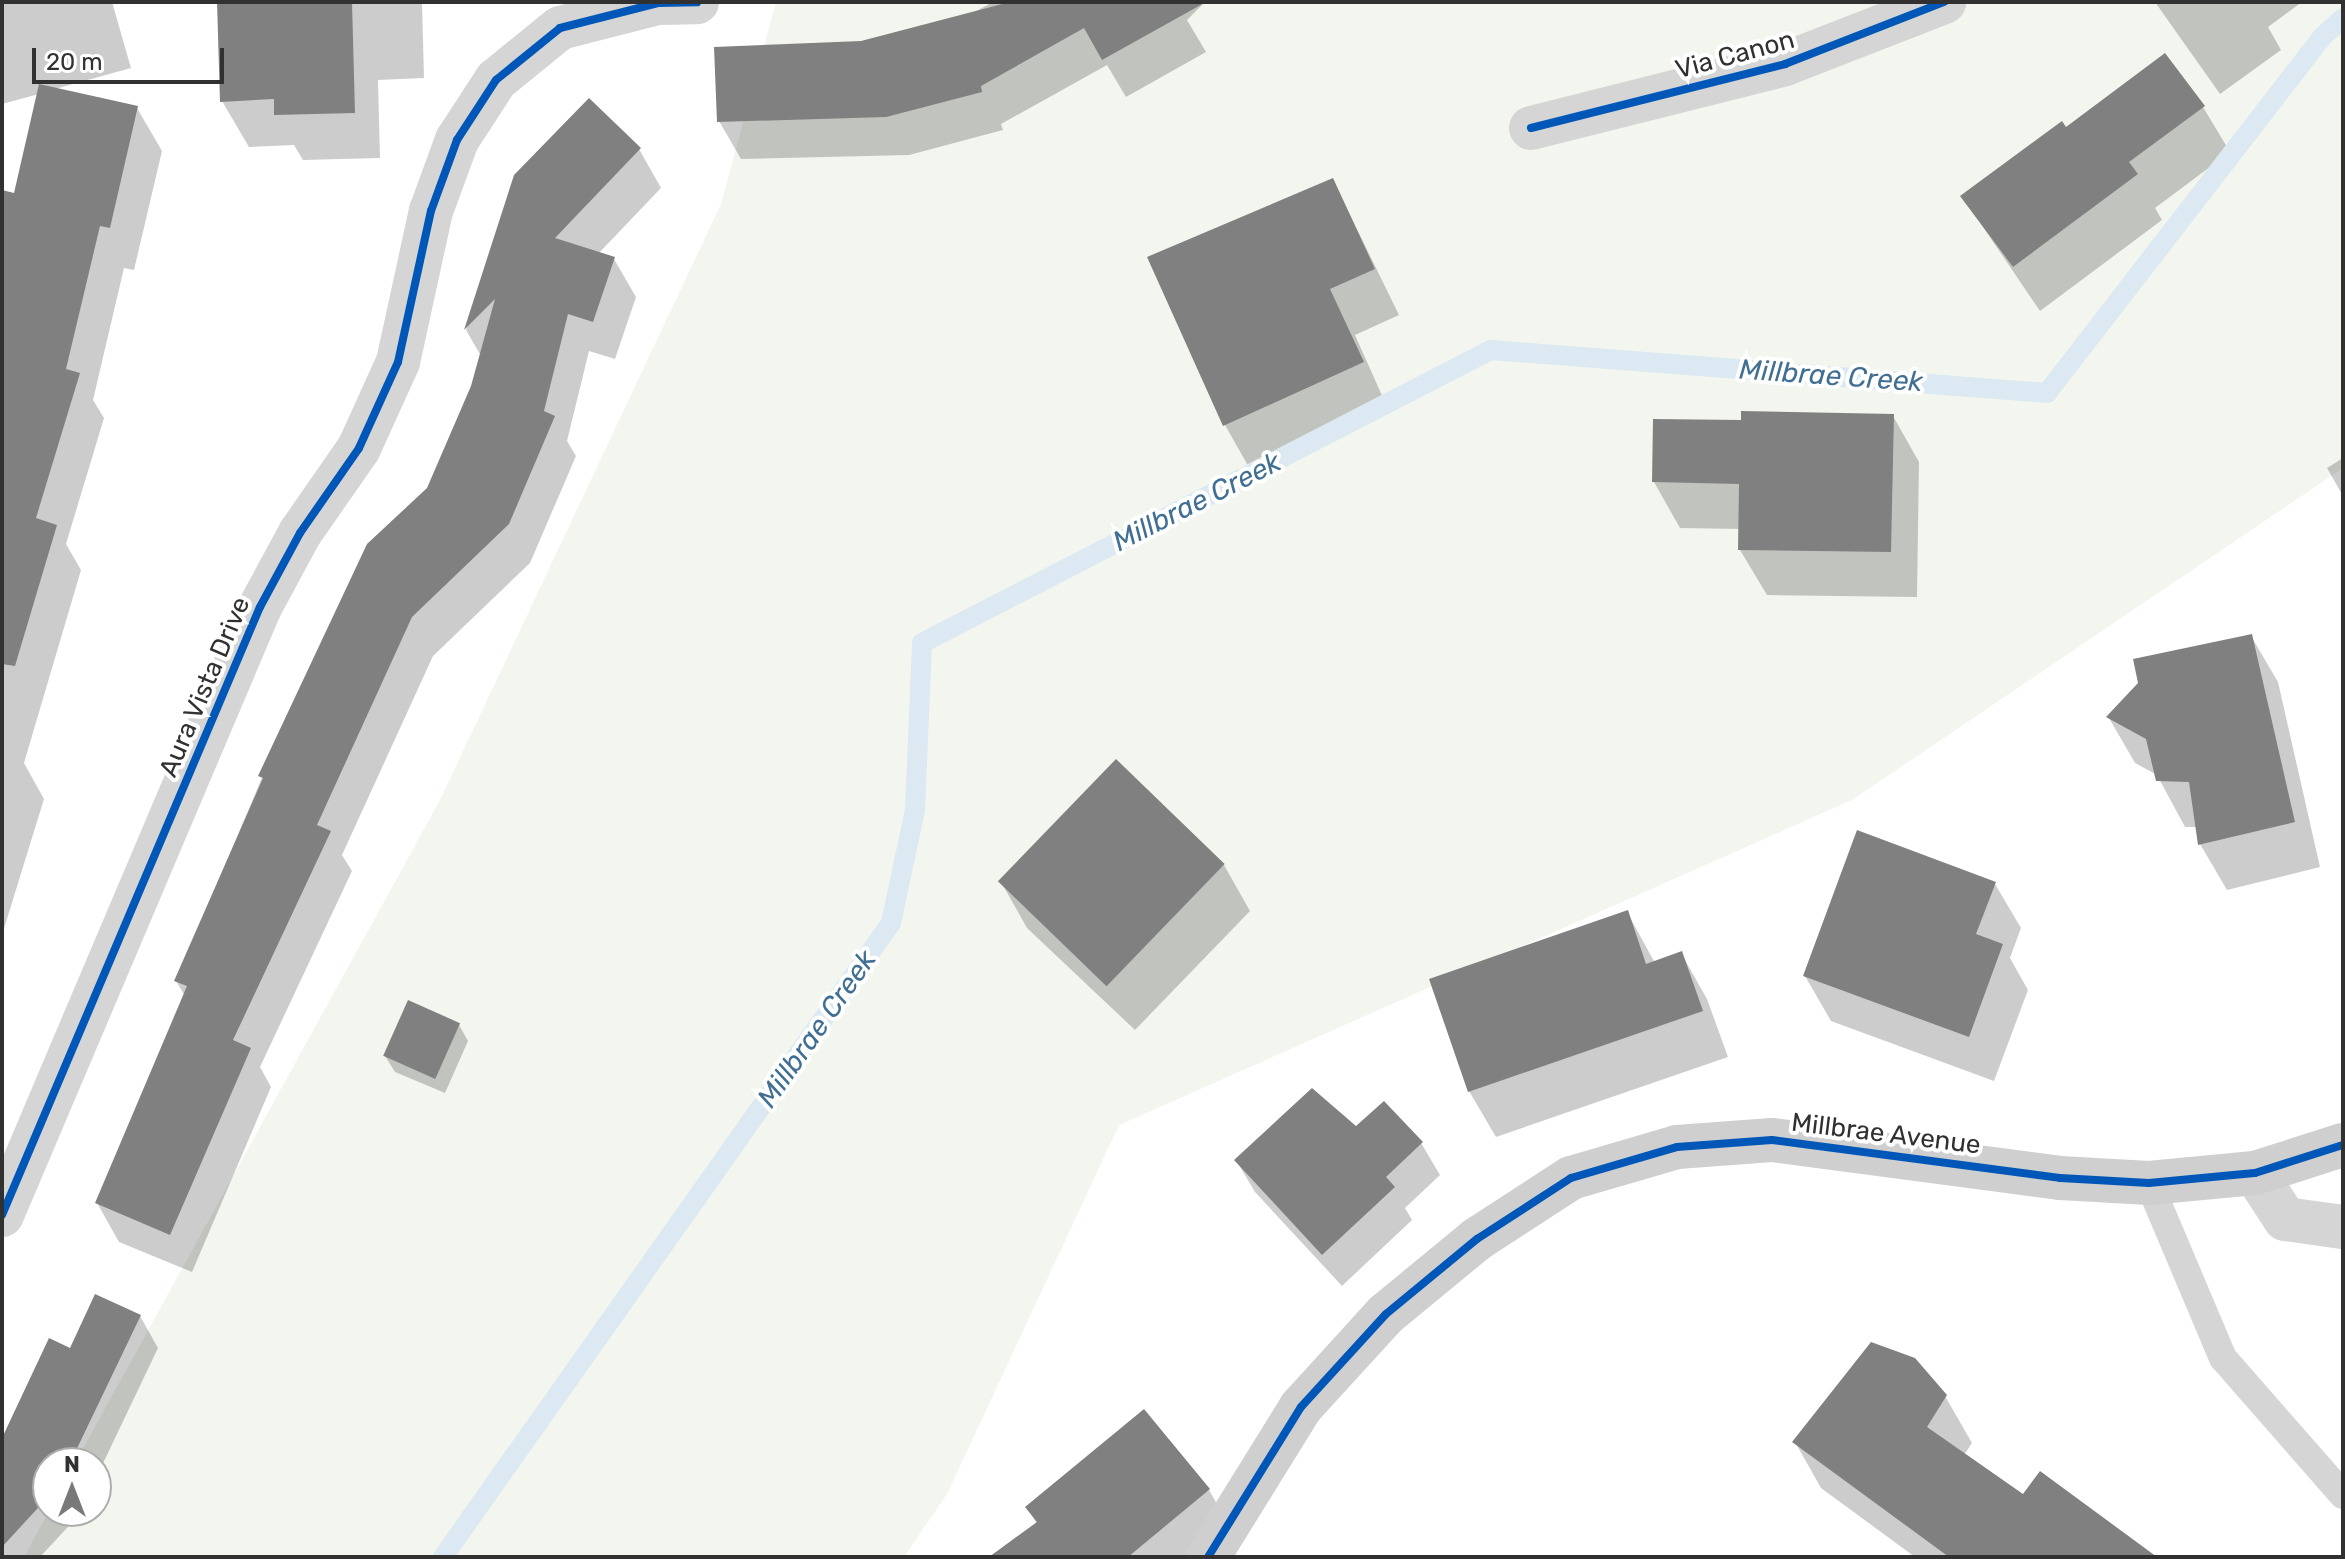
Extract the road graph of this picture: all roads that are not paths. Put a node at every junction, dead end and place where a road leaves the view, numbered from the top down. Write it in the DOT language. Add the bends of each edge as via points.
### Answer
graph roads {
  1 [pos="697,2"];
  2 [pos="1944,2"];
  3 [pos="1531,128"];
  4 [pos="2343,1145"];
  5 [pos="2255,1173"];
  6 [pos="2149,1183"];
  7 [pos="2,1215"];
  8 [pos="2343,1227"];
  9 [pos="2343,1495"];
  10 [pos="1208,1557"];
  1 -- 7 [label="street, Aura Vista Drive" via="658,3 560,28 496,80 457,140 431,211 398,362 359,448 300,533 260,607"];
  2 -- 3 [label="street, Via Canon" via="1785,64"];
  4 -- 5 [label="street, Millbrae Avenue"];
  5 -- 6 [label="street, Millbrae Avenue"];
  5 -- 8 [label="street" via="2285,1219"];
  6 -- 9 [label="lane" via="2223,1358"];
  6 -- 10 [label="street, Millbrae Avenue" via="2060,1178 1772,1140 1677,1147 1571,1178 1477,1239 1386,1314 1301,1407"];
}
